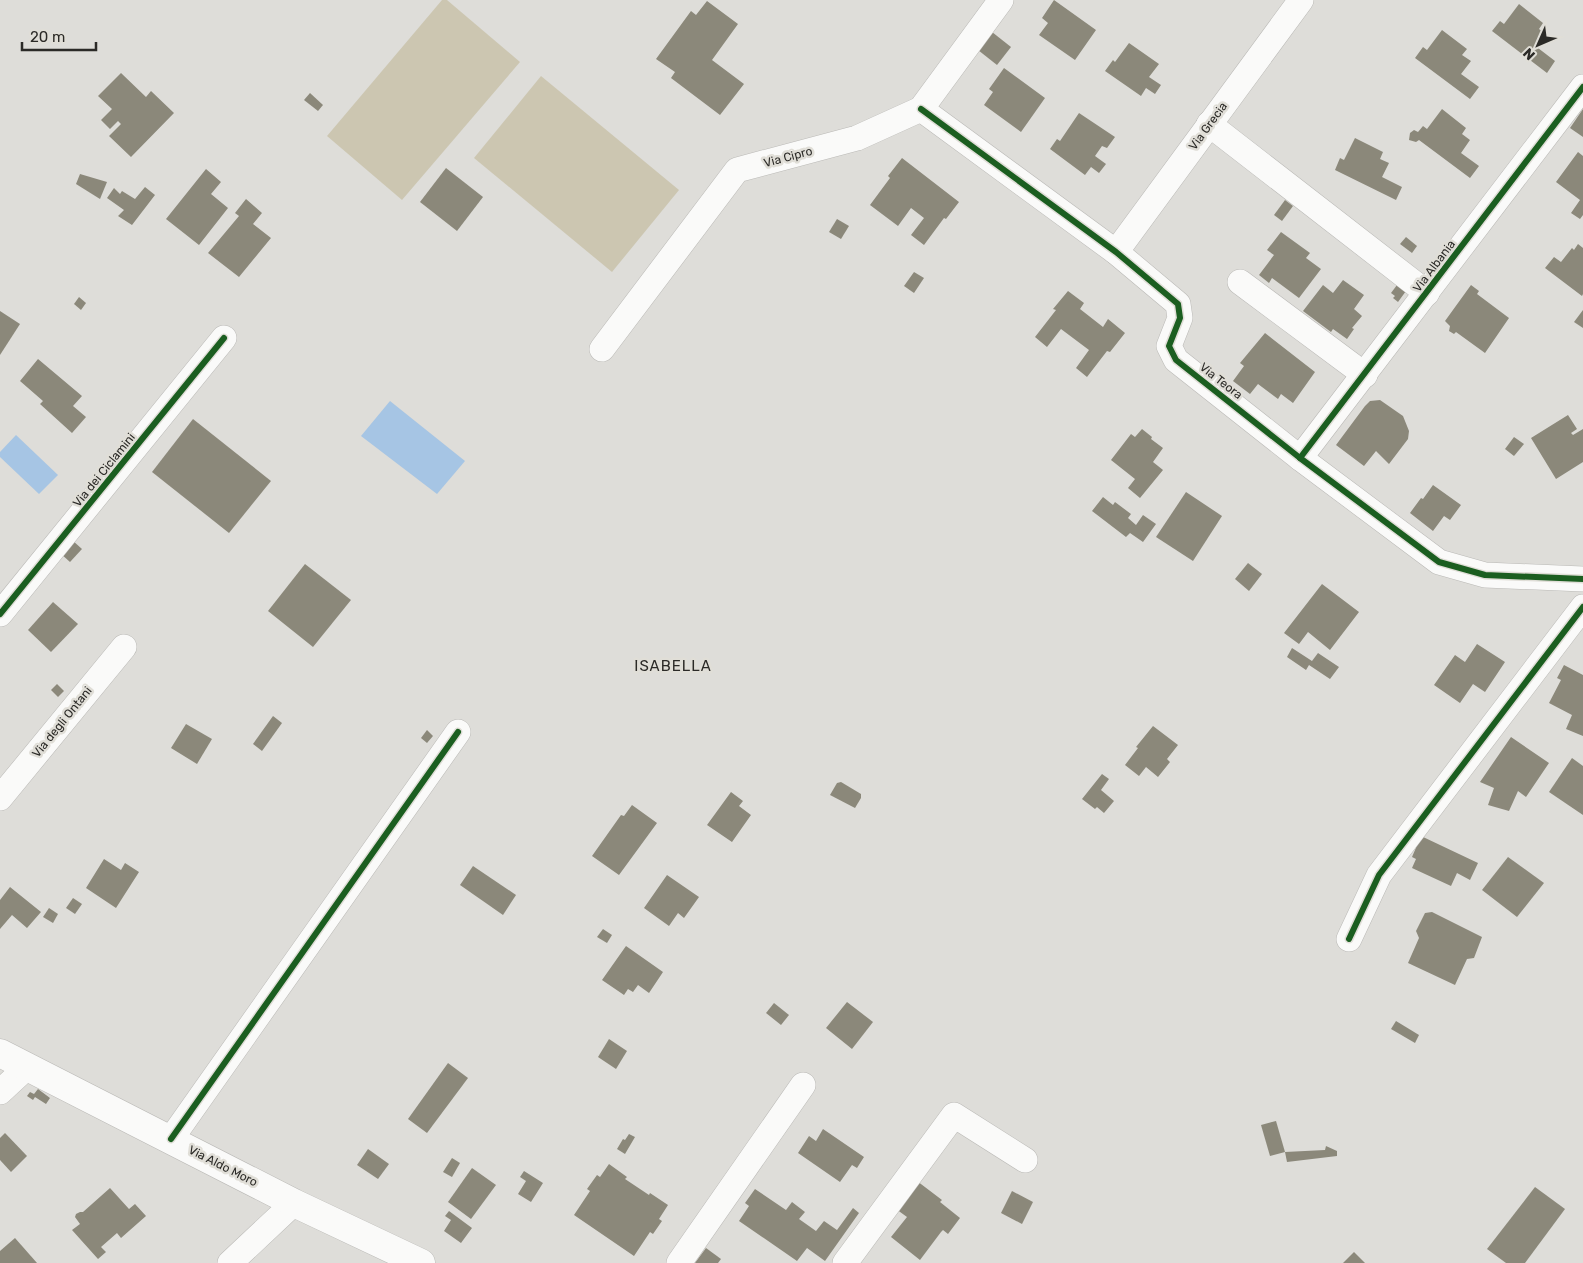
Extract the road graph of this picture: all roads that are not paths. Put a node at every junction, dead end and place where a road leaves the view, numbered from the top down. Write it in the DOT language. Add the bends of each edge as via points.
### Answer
graph roads {
  1 [pos="1002,0"];
  2 [pos="1301,0"];
  3 [pos="1583,87"];
  4 [pos="921,109"];
  5 [pos="1209,124"];
  6 [pos="1116,252"];
  7 [pos="1240,282"];
  8 [pos="1427,293"];
  9 [pos="224,338"];
  10 [pos="602,349"];
  11 [pos="1365,375"];
  12 [pos="1300,458"];
  13 [pos="1583,579"];
  14 [pos="1583,607"];
  15 [pos="0,614"];
  16 [pos="124,647"];
  17 [pos="458,732"];
  18 [pos="0,798"];
  19 [pos="1349,939"];
  20 [pos="0,1052"];
  21 [pos="27,1067"];
  22 [pos="803,1086"];
  23 [pos="0,1092"];
  24 [pos="171,1140"];
  25 [pos="1025,1160"];
  26 [pos="294,1203"];
  27 [pos="230,1263"];
  28 [pos="421,1263"];
  29 [pos="679,1263"];
  30 [pos="845,1263"];
  1 -- 4 [label="street, Via Cipro"];
  2 -- 5 [label="street, Via Grecia"];
  3 -- 8 [label="street, Via Albania"];
  4 -- 6 [label="street, Via Teora"];
  4 -- 10 [label="street, Via Cipro" via="857,138 737,170"];
  5 -- 6 [label="street, Via Grecia"];
  5 -- 8 [label="street"];
  6 -- 12 [label="street, Via Teora" via="1178,304 1180,318 1169,346 1176,360"];
  7 -- 11 [label="street"];
  8 -- 11 [label="street, Via Albania"];
  9 -- 15 [label="street, Via dei Ciclamini"];
  11 -- 12 [label="street, Via Albania"];
  12 -- 13 [label="street, Via Teora" via="1439,562 1485,575"];
  14 -- 19 [label="street" via="1379,875"];
  16 -- 18 [label="street, Via degli Ontani"];
  17 -- 24 [label="street"];
  20 -- 21 [label="street, Via Aldo Moro"];
  21 -- 23 [label="street"];
  21 -- 24 [label="street, Via Aldo Moro"];
  22 -- 29 [label="street"];
  24 -- 26 [label="street, Via Aldo Moro"];
  25 -- 30 [label="street" via="954,1115"];
  26 -- 27 [label="street"];
  26 -- 28 [label="street, Via Aldo Moro"];
}
